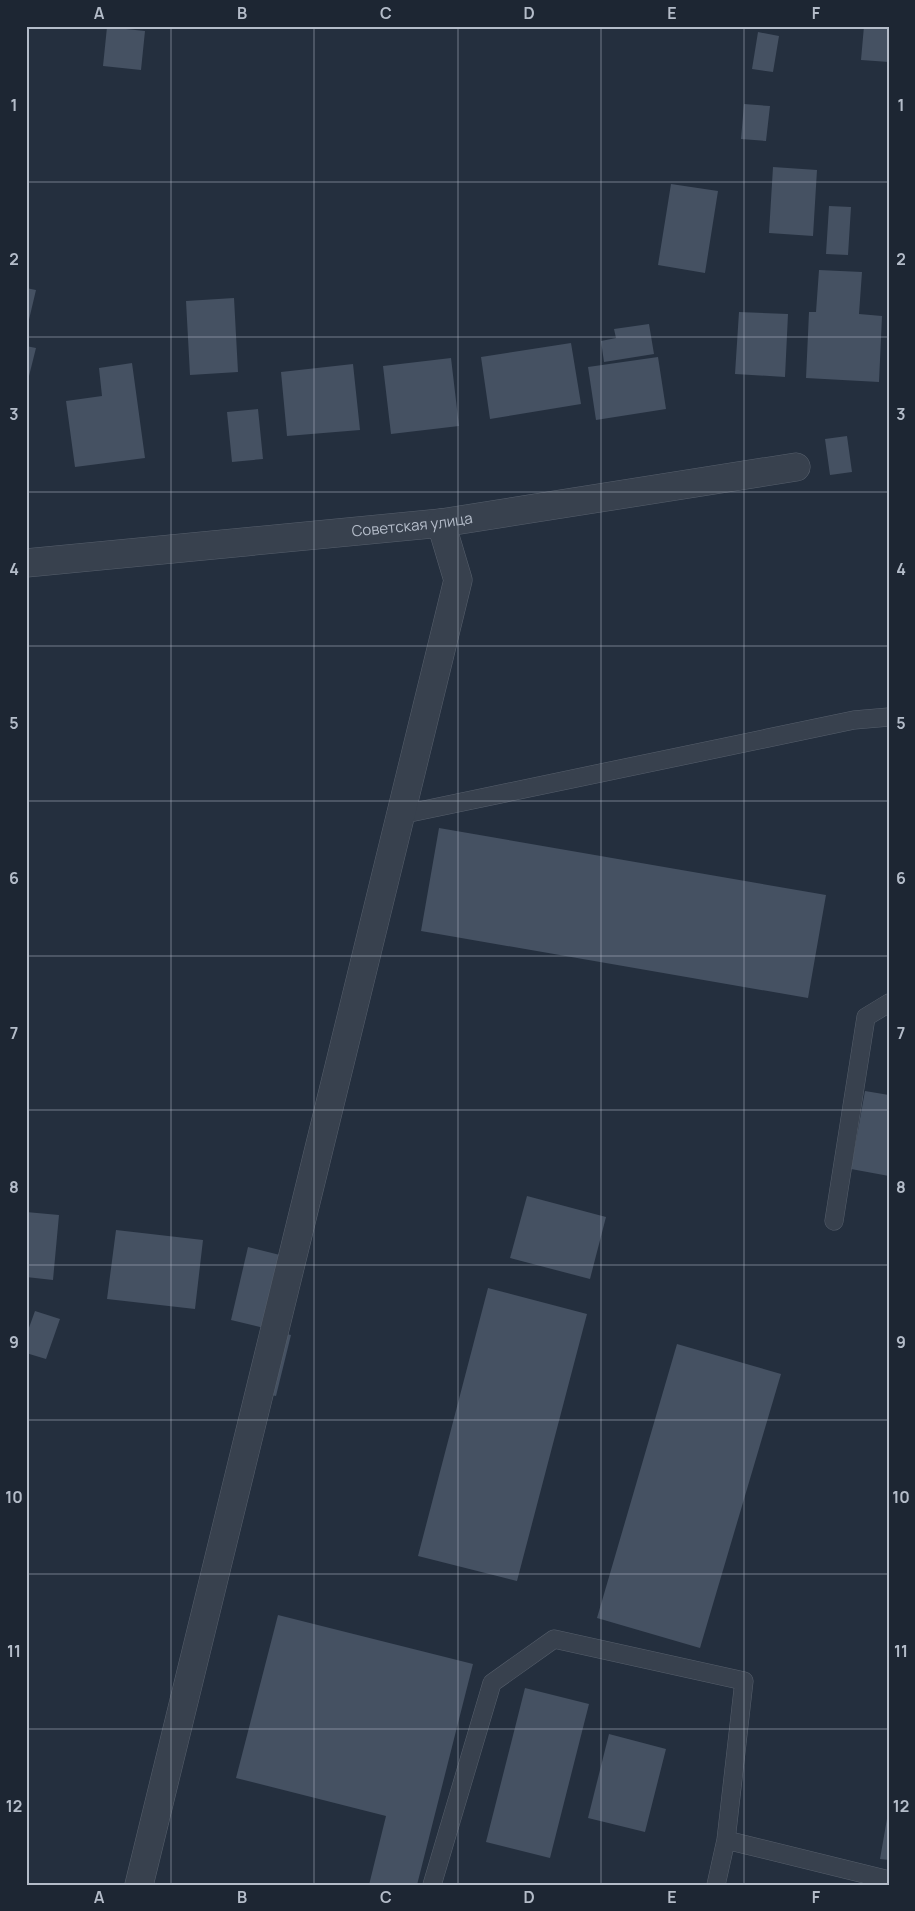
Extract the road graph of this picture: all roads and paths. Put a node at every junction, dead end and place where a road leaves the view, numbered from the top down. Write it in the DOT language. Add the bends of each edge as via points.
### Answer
graph roads {
  1 [pos="796,467"];
  2 [pos="440,523"];
  3 [pos="26,563"];
  4 [pos="889,717"];
  5 [pos="400,815"];
  6 [pos="889,1003"];
  7 [pos="834,1221"];
  8 [pos="726,1840"];
  9 [pos="885,1881"];
  10 [pos="139,1885"];
  11 [pos="432,1885"];
  12 [pos="716,1885"];
  1 -- 2 [label="street, Советская улица"];
  2 -- 3 [label="street, Советская улица"];
  2 -- 5 [label="street" via="458,580"];
  4 -- 5 [label="lane" via="854,720"];
  5 -- 10 [label="street"];
  6 -- 7 [label="lane" via="866,1017"];
  8 -- 9 [label="lane"];
  8 -- 11 [label="lane" via="744,1681 554,1639 492,1682"];
  8 -- 12 [label="lane"];
}
